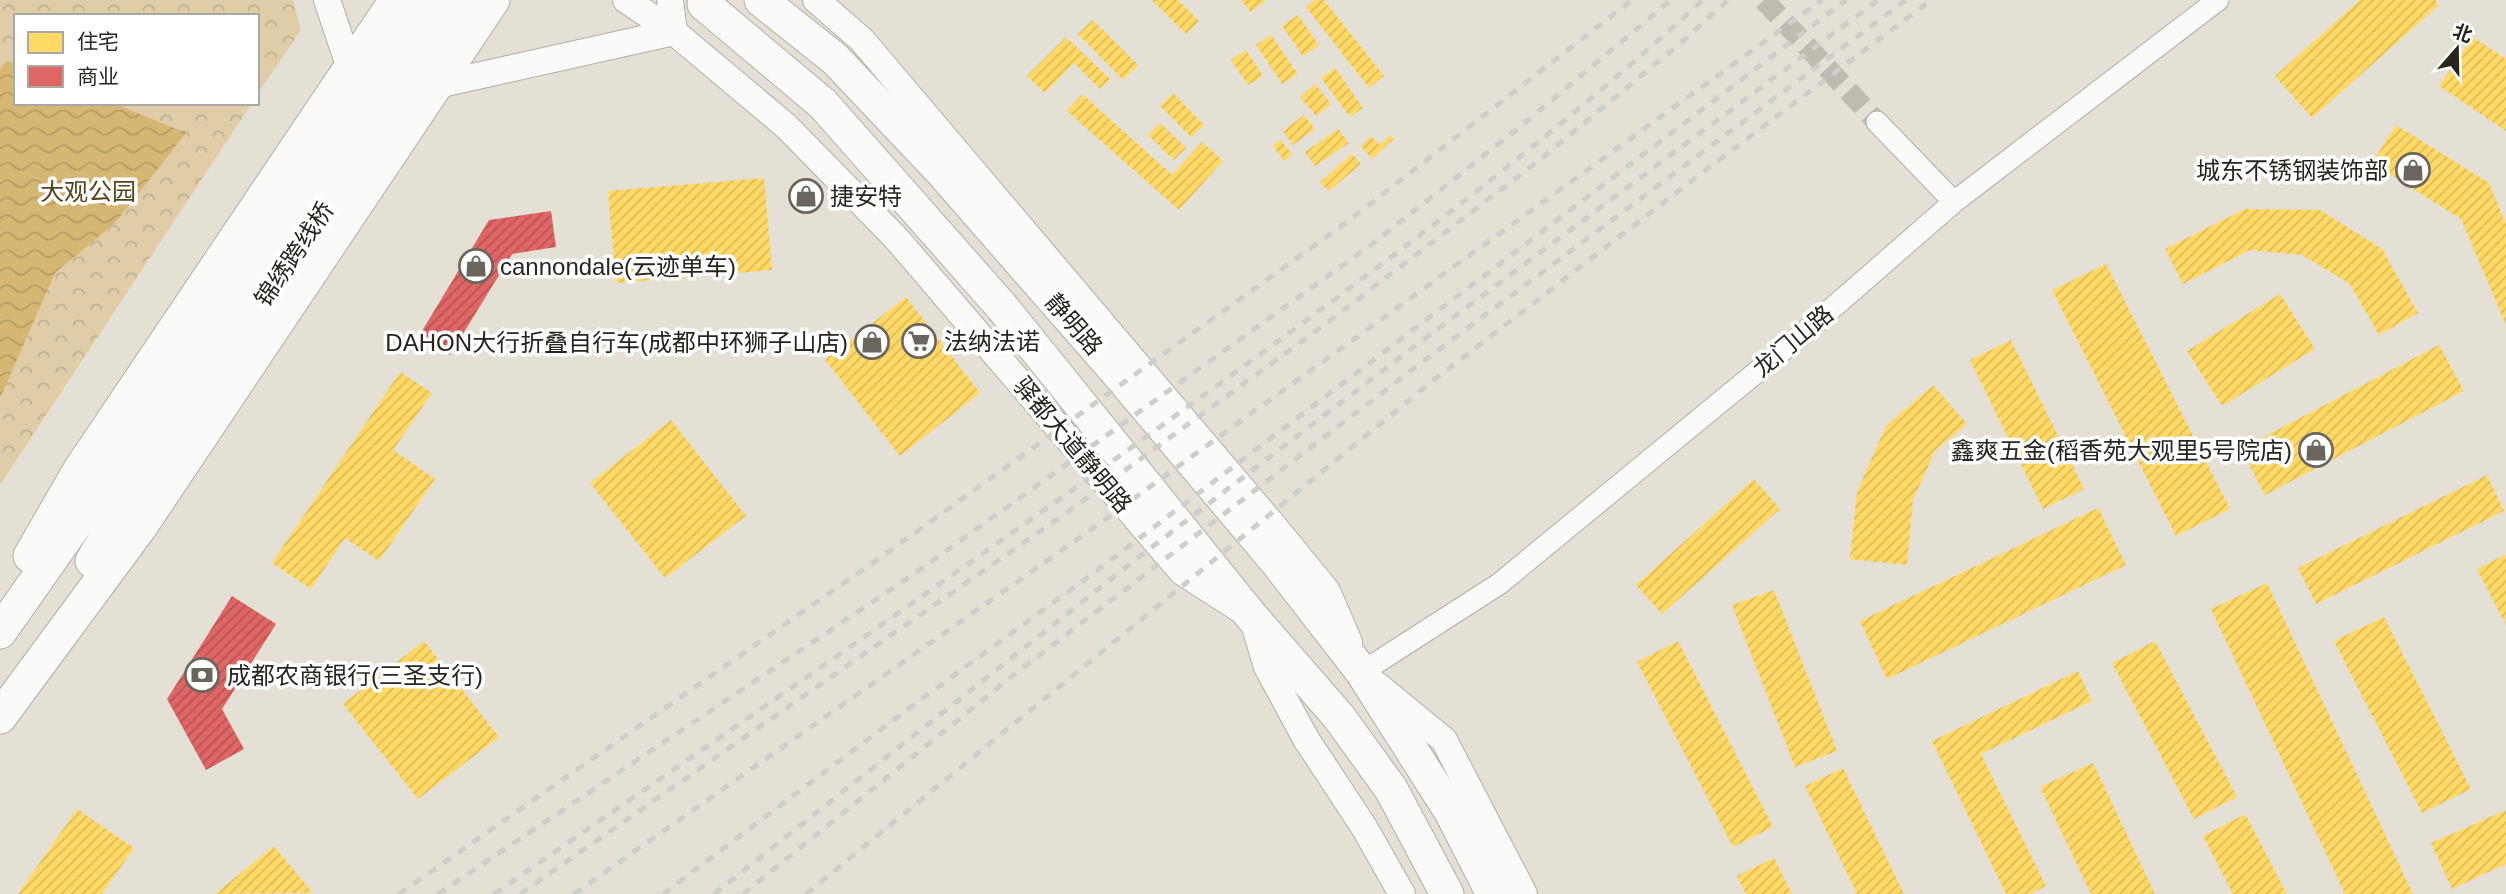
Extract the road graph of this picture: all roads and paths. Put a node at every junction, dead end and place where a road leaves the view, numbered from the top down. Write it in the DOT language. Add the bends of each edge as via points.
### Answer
graph roads {
  1 [pos="327,0"];
  2 [pos="396,0"];
  3 [pos="427,0"];
  4 [pos="464,0"];
  5 [pos="493,0"];
  6 [pos="626,0"];
  7 [pos="670,0"];
  8 [pos="761,0"];
  9 [pos="816,0"];
  10 [pos="2218,0"];
  11 [pos="704,4"];
  12 [pos="674,32"];
  13 [pos="350,68"];
  14 [pos="437,85"];
  15 [pos="1877,122"];
  16 [pos="1954,202"];
  17 [pos="112,499"];
  18 [pos="0,608"];
  19 [pos="1252,617"];
  20 [pos="0,632"];
  21 [pos="1362,672"];
  22 [pos="0,709"];
  23 [pos="0,717"];
  24 [pos="1402,894"];
  25 [pos="1447,894"];
  26 [pos="1493,894"];
  27 [pos="1524,894"];
  1 -- 13 [label="street"];
  2 -- 13 [label="main road"];
  3 -- 17 [label="main road, 锦绣跨线桥"];
  4 -- 17 [label="main road, 锦绣跨线桥"];
  5 -- 14 [label="main road"];
  6 -- 12 [label="street, 驿都大道静明路"];
  7 -- 12 [label="street"];
  8 -- 21 [label="main road, 静明路" via="835,59 942,172 1249,529"];
  9 -- 21 [label="street" via="862,40 1327,591"];
  10 -- 16 [label="street, 龙门山路"];
  11 -- 19 [label="main road, 静明路" via="823,104 1002,307"];
  12 -- 14 [label="street"];
  12 -- 19 [label="street, 驿都大道静明路" via="786,126 896,238 1182,572"];
  13 -- 18 [label="main road" via="79,471"];
  14 -- 23 [label="main road" via="141,526"];
  15 -- 16 [label="street"];
  16 -- 21 [label="street, 龙门山路" via="1798,338 1499,584"];
  17 -- 20 [label="main road"];
  17 -- 22 [label="main road"];
  19 -- 24 [label="street" via="1268,667 1306,739"];
  19 -- 25 [label="main road, 驿都大道静明路" via="1339,717 1391,789"];
  21 -- 26 [label="main road" via="1451,812"];
  21 -- 27 [label="street" via="1444,740"];
}
